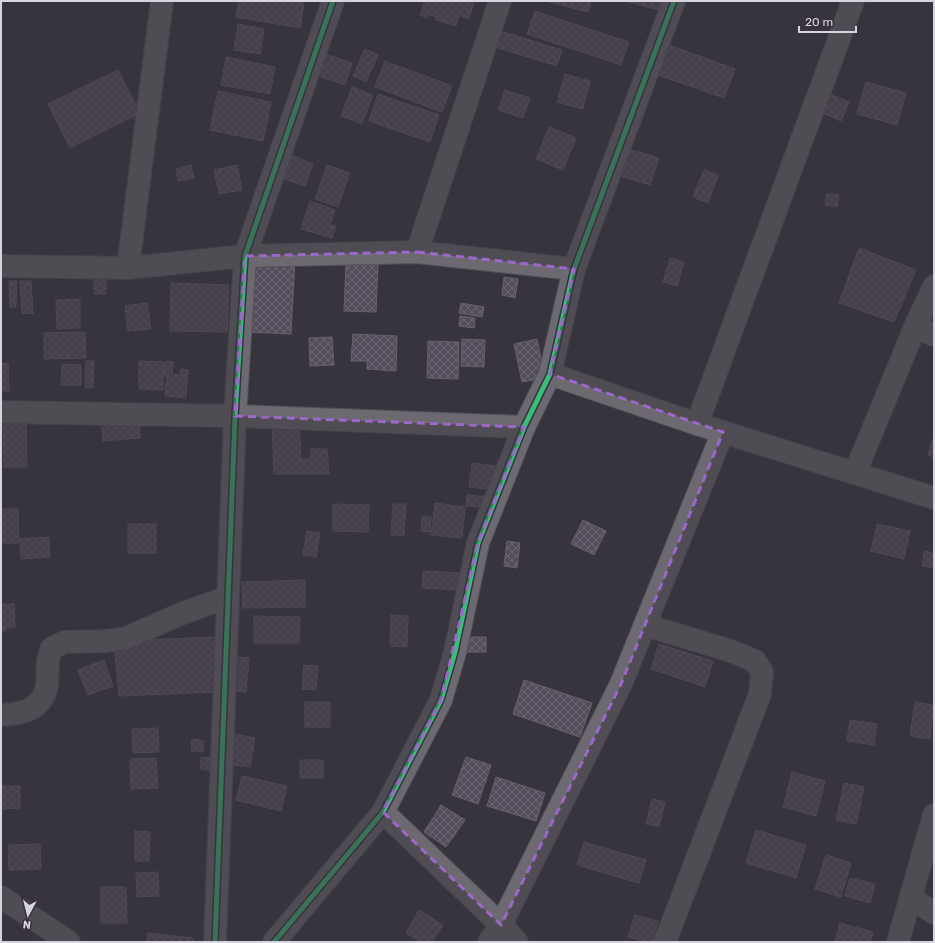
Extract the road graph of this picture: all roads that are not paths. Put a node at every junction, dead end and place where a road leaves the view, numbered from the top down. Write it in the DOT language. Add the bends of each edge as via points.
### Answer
graph roads {
  1 [pos="162,1"];
  2 [pos="333,1"];
  3 [pos="500,1"];
  4 [pos="674,1"];
  5 [pos="853,1"];
  6 [pos="417,252"];
  7 [pos="245,256"];
  8 [pos="1,266"];
  9 [pos="128,268"];
  10 [pos="574,269"];
  11 [pos="934,286"];
  12 [pos="924,331"];
  13 [pos="550,374"];
  14 [pos="1,412"];
  15 [pos="235,416"];
  16 [pos="697,424"];
  17 [pos="524,427"];
  18 [pos="723,432"];
  19 [pos="855,473"];
  20 [pos="934,498"];
  21 [pos="228,597"];
  22 [pos="645,625"];
  23 [pos="1,715"];
  24 [pos="383,812"];
  25 [pos="934,815"];
  26 [pos="1,897"];
  27 [pos="911,898"];
  28 [pos="934,913"];
  29 [pos="501,924"];
  30 [pos="65,941"];
  31 [pos="215,942"];
  32 [pos="274,942"];
  33 [pos="489,942"];
  34 [pos="518,942"];
  35 [pos="665,942"];
  36 [pos="898,942"];
  1 -- 9 [label="street"];
  2 -- 7 [label="street"];
  3 -- 6 [label="street"];
  4 -- 10 [label="street"];
  5 -- 16 [label="street"];
  6 -- 7 [label="street"];
  6 -- 10 [label="street"];
  7 -- 9 [label="street"];
  7 -- 15 [label="street"];
  8 -- 9 [label="street"];
  10 -- 13 [label="street"];
  11 -- 12 [label="street"];
  12 -- 19 [label="street"];
  13 -- 16 [label="street"];
  13 -- 17 [label="street"];
  14 -- 15 [label="street"];
  15 -- 17 [label="street"];
  15 -- 21 [label="street"];
  16 -- 18 [label="street"];
  17 -- 24 [label="street" via="478,543 455,652 440,700"];
  18 -- 19 [label="street"];
  18 -- 22 [label="street"];
  19 -- 20 [label="street"];
  21 -- 23 [label="street" via="126,638 64,642 51,649 43,698 33,708 17,714"];
  21 -- 31 [label="street"];
  22 -- 29 [label="street" via="621,684"];
  22 -- 35 [label="street" via="731,651 755,661 762,672 760,694"];
  24 -- 29 [label="street"];
  24 -- 32 [label="street"];
  25 -- 27 [label="street"];
  26 -- 30 [label="street"];
  27 -- 28 [label="street"];
  27 -- 36 [label="street"];
  29 -- 33 [label="street"];
  29 -- 34 [label="street"];
}
